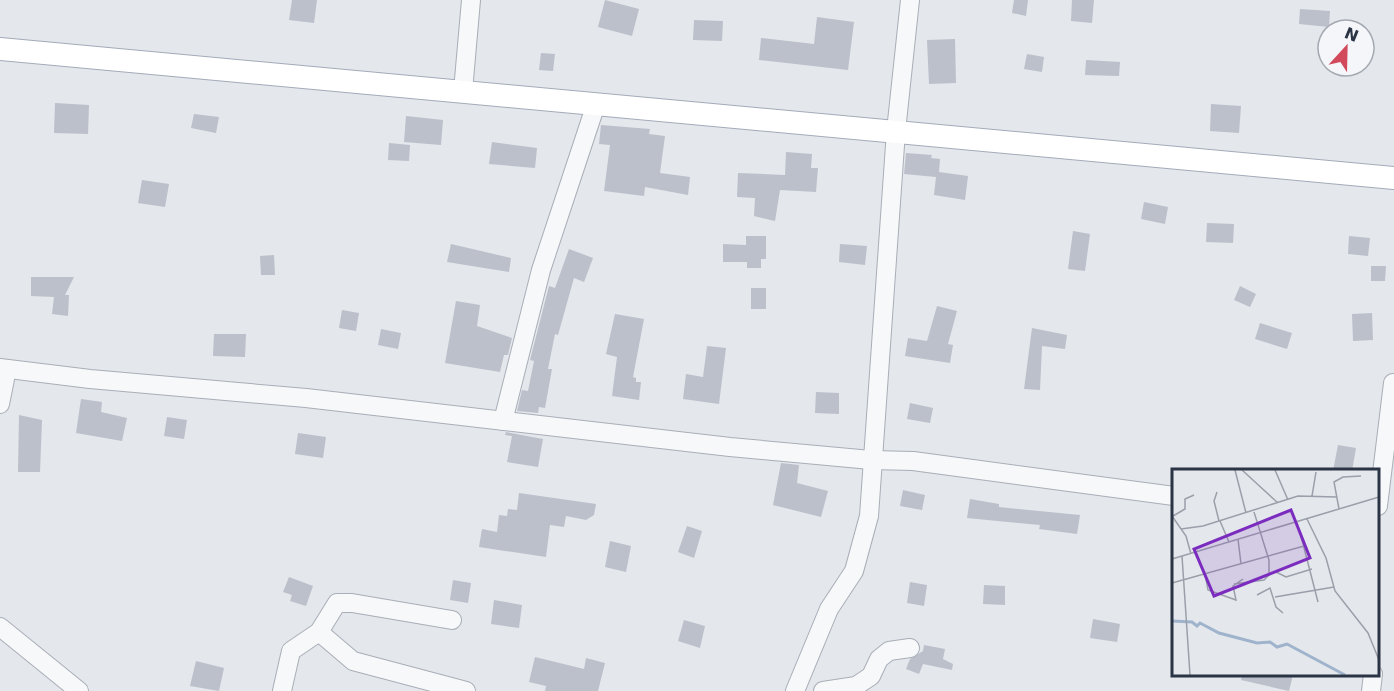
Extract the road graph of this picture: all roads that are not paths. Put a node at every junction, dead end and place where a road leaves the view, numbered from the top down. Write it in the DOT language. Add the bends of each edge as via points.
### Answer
graph roads {
  1 [pos="471,0"];
  2 [pos="910,0"];
  3 [pos="0,49"];
  4 [pos="463,91"];
  5 [pos="596,104"];
  6 [pos="896,131"];
  7 [pos="1394,178"];
  8 [pos="3,368"];
  9 [pos="1393,383"];
  10 [pos="0,404"];
  11 [pos="503,421"];
  12 [pos="871,460"];
  13 [pos="1379,491"];
  14 [pos="1172,496"];
  15 [pos="452,620"];
  16 [pos="0,627"];
  17 [pos="319,632"];
  18 [pos="910,648"];
  19 [pos="1373,676"];
  20 [pos="79,691"];
  21 [pos="282,691"];
  22 [pos="466,691"];
  23 [pos="795,691"];
  24 [pos="824,691"];
  25 [pos="1371,691"];
  1 -- 4 [label="street"];
  2 -- 6 [label="street"];
  3 -- 4 [label="main road"];
  4 -- 5 [label="main road"];
  5 -- 6 [label="main road"];
  5 -- 11 [label="street" via="541,270"];
  6 -- 7 [label="main road"];
  6 -- 12 [label="street"];
  8 -- 10 [label="street"];
  8 -- 11 [label="street"];
  9 -- 13 [label="street"];
  11 -- 12 [label="street"];
  12 -- 14 [label="street" via="924,463"];
  12 -- 23 [label="street" via="869,516 854,571 829,609"];
  15 -- 17 [label="street" via="337,603"];
  16 -- 20 [label="street"];
  17 -- 21 [label="street" via="291,651"];
  17 -- 22 [label="street" via="353,661"];
  18 -- 24 [label="street" via="889,651 879,659 871,676 856,686"];
  19 -- 25 [label="street"];
}
